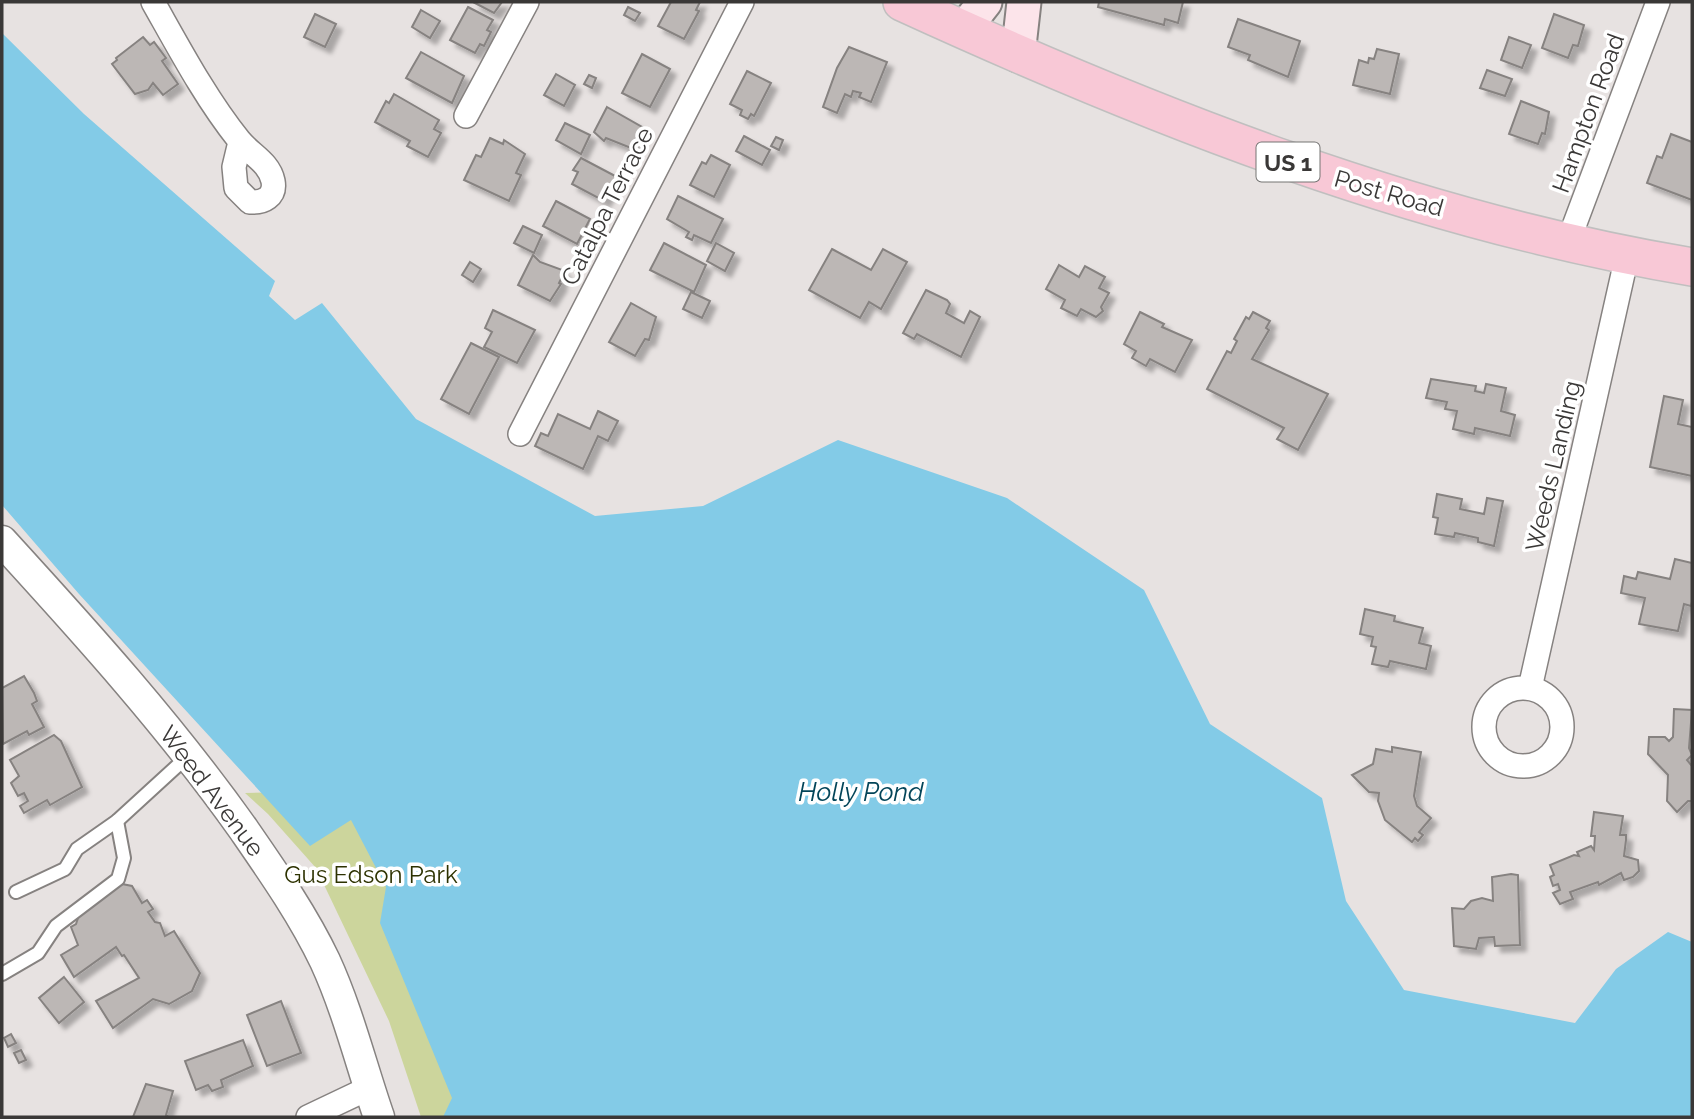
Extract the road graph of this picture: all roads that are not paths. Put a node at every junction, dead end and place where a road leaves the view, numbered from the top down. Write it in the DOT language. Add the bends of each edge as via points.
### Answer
graph roads {
  1 [pos="153,2"];
  2 [pos="527,2"];
  3 [pos="742,2"];
  4 [pos="902,2"];
  5 [pos="985,2"];
  6 [pos="1024,2"];
  7 [pos="1658,2"];
  8 [pos="963,30"];
  9 [pos="1018,55"];
  10 [pos="466,116"];
  11 [pos="240,142"];
  12 [pos="1568,242"];
  13 [pos="1627,256"];
  14 [pos="1692,267"];
  15 [pos="520,434"];
  16 [pos="2,541"];
  17 [pos="1530,688"];
  18 [pos="188,756"];
  19 [pos="117,821"];
  20 [pos="16,892"];
  21 [pos="2,974"];
  22 [pos="369,1088"];
  23 [pos="308,1117"];
  24 [pos="379,1117"];
  1 -- 11 [label="street"];
  2 -- 10 [label="street"];
  3 -- 15 [label="street, Catalpa Terrace"];
  4 -- 8 [label="main road, Post Road / US 1"];
  5 -- 8 [label="main road"];
  6 -- 9 [label="main road"];
  7 -- 12 [label="street, Hampton Road"];
  8 -- 9 [label="main road, Post Road / US 1"];
  9 -- 12 [label="main road, Post Road / US 1" via="1324,175"];
  12 -- 13 [label="main road, Post Road / US 1"];
  13 -- 14 [label="main road, Post Road / US 1"];
  13 -- 17 [label="street, Weeds Landing"];
  16 -- 18 [label="street, Weed Avenue" via="107,656"];
  18 -- 19 [label="lane"];
  18 -- 22 [label="street, Weed Avenue" via="262,857 313,940 347,1018"];
  19 -- 20 [label="lane" via="78,849 65,869"];
  19 -- 21 [label="lane" via="124,858 118,879 56,926 38,953"];
  22 -- 23 [label="street"];
  22 -- 24 [label="street, Weed Avenue"];
}
